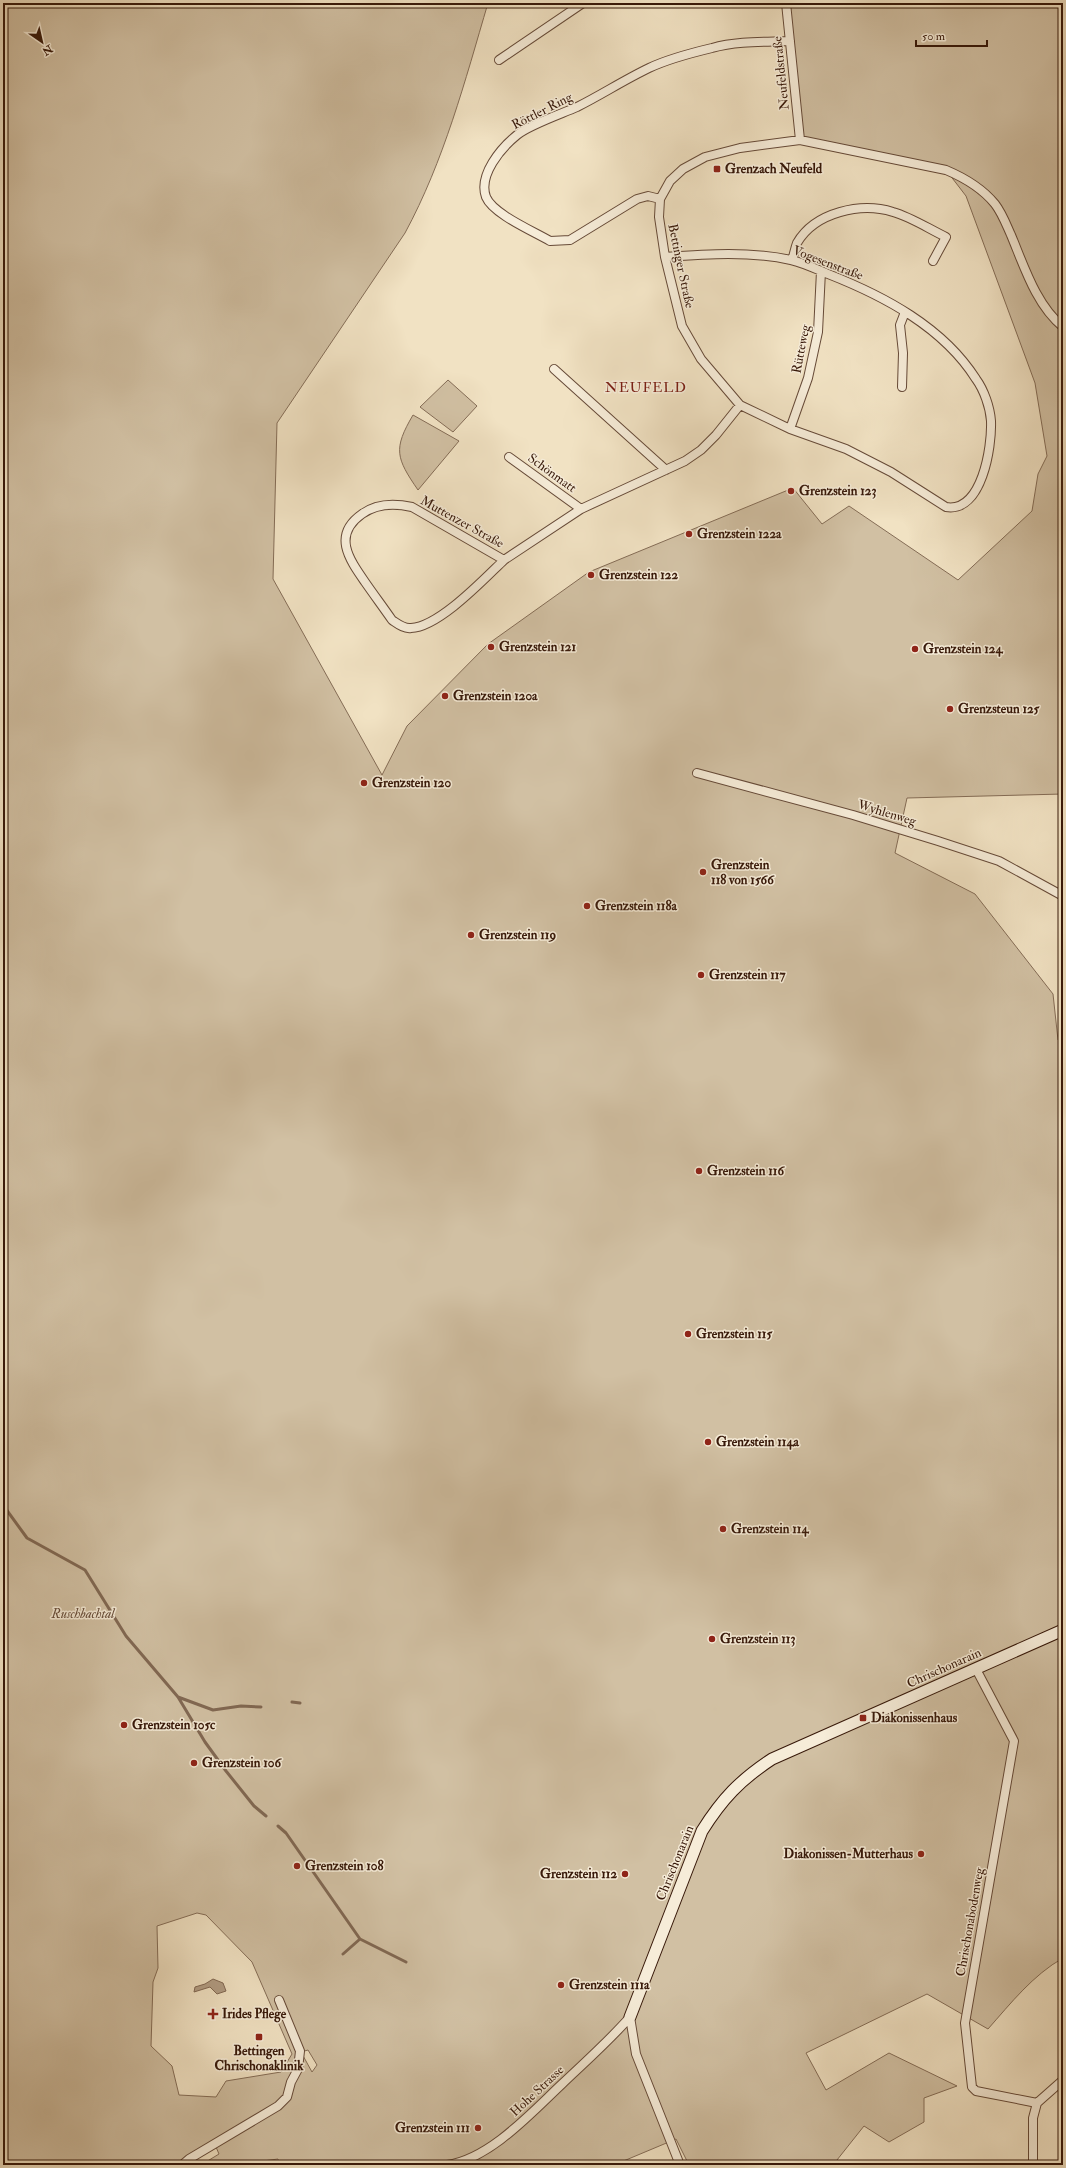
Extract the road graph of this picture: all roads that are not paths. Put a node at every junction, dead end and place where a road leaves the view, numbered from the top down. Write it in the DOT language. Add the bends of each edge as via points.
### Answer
graph roads {
  1 [pos="583,3"];
  2 [pos="786,3"];
  3 [pos="790,41"];
  4 [pos="499,60"];
  5 [pos="800,140"];
  6 [pos="660,199"];
  7 [pos="665,257"];
  8 [pos="792,260"];
  9 [pos="933,261"];
  10 [pos="821,271"];
  11 [pos="905,312"];
  12 [pos="1063,327"];
  13 [pos="554,369"];
  14 [pos="902,387"];
  15 [pos="740,405"];
  16 [pos="790,429"];
  17 [pos="509,457"];
  18 [pos="666,470"];
  19 [pos="969,499"];
  20 [pos="581,509"];
  21 [pos="504,560"];
  22 [pos="697,773"];
  23 [pos="1063,896"];
  24 [pos="1063,1630"];
  25 [pos="976,1669"];
  26 [pos="279,2000"];
  27 [pos="630,2018"];
  28 [pos="1063,2080"];
  29 [pos="1037,2103"];
  30 [pos="182,2165"];
  31 [pos="449,2165"];
  32 [pos="680,2165"];
  33 [pos="1032,2165"];
  1 -- 4 [label="street"];
  2 -- 3 [label="street, Neufeldstraße"];
  3 -- 5 [label="street, Neufeldstraße"];
  3 -- 6 [label="street, Röttler Ring" via="714,47 650,68 579,106 518,134 503,148 491,166 485,183 486,196 492,208 550,241 570,240 637,199 648,196"];
  5 -- 6 [label="street, Bettinger Straße" via="740,148 705,157 683,169 670,181"];
  5 -- 12 [label="street, Bettinger Straße" via="923,164 966,178 996,205 1037,295"];
  6 -- 7 [label="street, Bettinger Straße" via="658,217"];
  7 -- 8 [label="street, Vogesenstraße" via="724,253"];
  7 -- 15 [label="street, Bettinger Straße" via="681,320 690,342 700,359"];
  8 -- 9 [label="street" via="797,244 813,225 832,215 859,208 894,212 946,237"];
  8 -- 10 [label="street, Vogesenstraße"];
  10 -- 11 [label="street, Vogesenstraße" via="874,294"];
  10 -- 16 [label="street, Rütteweg" via="818,332 808,378"];
  11 -- 14 [label="street" via="900,325 903,353"];
  11 -- 19 [label="street, Vogesenstraße" via="936,334 954,351 977,380 986,400 990,420 989,455 982,477"];
  13 -- 18 [label="street"];
  15 -- 16 [label="street, Bettinger Straße"];
  15 -- 18 [label="street, Muttenzer Straße" via="701,450"];
  16 -- 19 [label="street, Bettinger Straße" via="846,449 891,472 946,507 961,506"];
  17 -- 20 [label="street, Schönmatt"];
  18 -- 20 [label="street, Muttenzer Straße"];
  20 -- 21 [label="street, Muttenzer Straße"];
  21 -- 21 [label="street, Muttenzer Straße" via="412,507 400,504 369,509 354,520 346,534 345,546 350,560 392,620 400,626 410,628 423,626 456,604"];
  22 -- 23 [label="street, Wyhlenweg" via="853,815 999,861"];
  24 -- 25 [label="street, Chrischonarain"];
  25 -- 27 [label="street, Chrischonarain" via="772,1759 748,1774 734,1787 716,1808 702,1831"];
  25 -- 29 [label="street, Chrischonabodenweg" via="1014,1741 964,2023 972,2087 976,2091"];
  26 -- 30 [label="street" via="300,2052 298,2069 290,2082 287,2096 278,2106 189,2158"];
  27 -- 31 [label="street, Hohe Strasse" via="507,2136 461,2162"];
  27 -- 32 [label="street" via="636,2054"];
  28 -- 29 [label="street"];
  29 -- 33 [label="street" via="1033,2118"];
}
